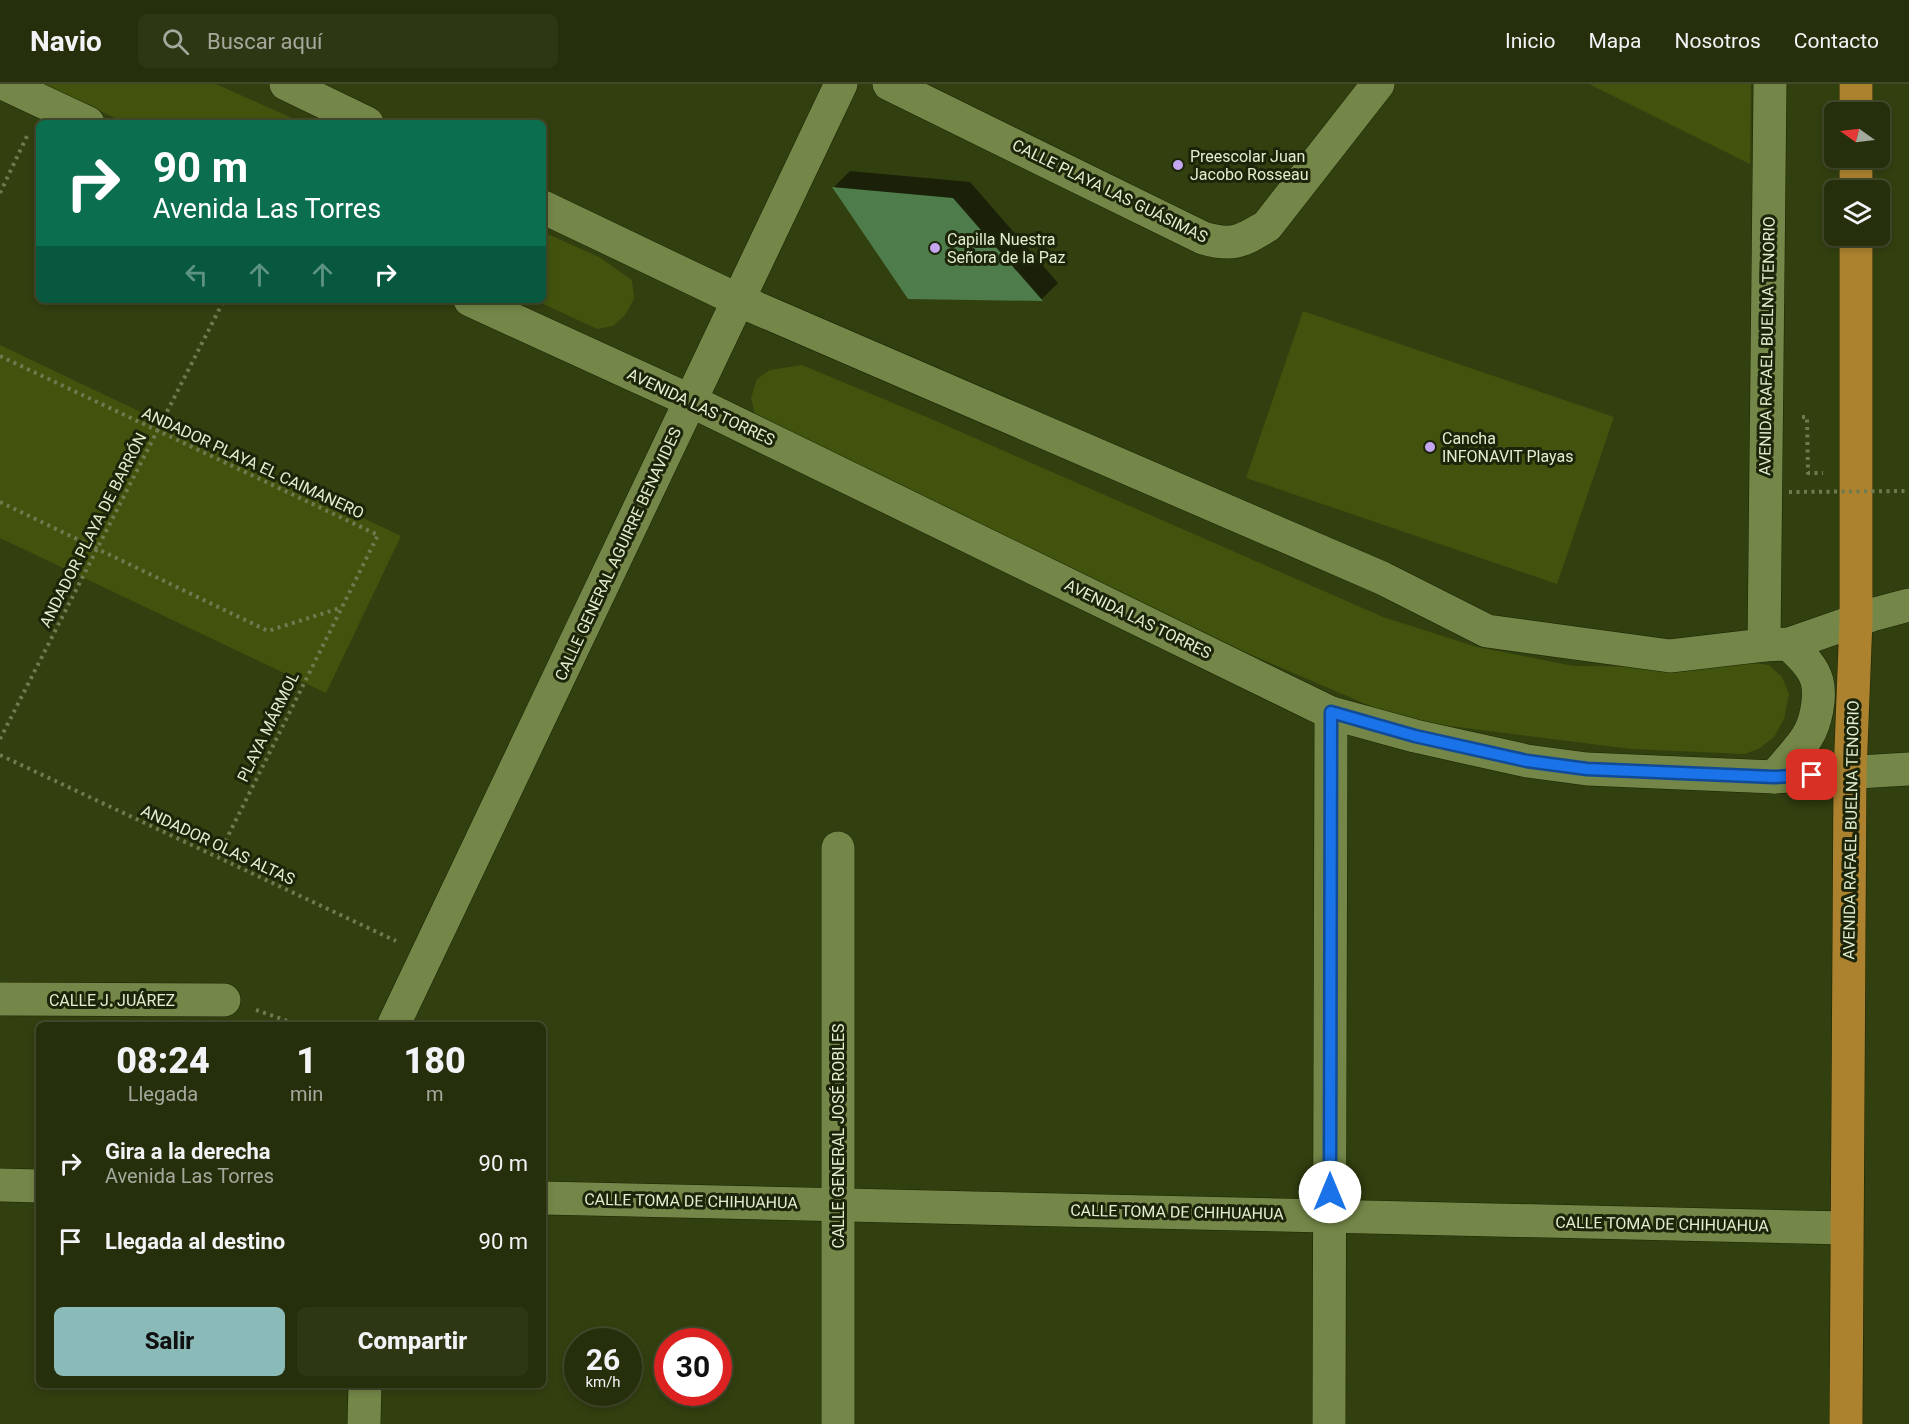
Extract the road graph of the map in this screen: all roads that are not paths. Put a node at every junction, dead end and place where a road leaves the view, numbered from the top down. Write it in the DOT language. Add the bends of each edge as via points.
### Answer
graph roads {
  1 [pos="4,84"];
  2 [pos="286,84"];
  3 [pos="841,84"];
  4 [pos="889,84"];
  5 [pos="1378,84"];
  6 [pos="1770,84"];
  7 [pos="1856,84"];
  8 [pos="1856,102"];
  9 [pos="82,120"];
  10 [pos="361,120"];
  11 [pos="546,208"];
  12 [pos="1856,246"];
  13 [pos="738,300"];
  14 [pos="477,303"];
  15 [pos="691,401"];
  16 [pos="1909,605"];
  17 [pos="1856,620"];
  18 [pos="1776,644"];
  19 [pos="1331,712"];
  20 [pos="1909,769"];
  21 [pos="1850,774"];
  22 [pos="1774,777"];
  23 [pos="838,848"];
  24 [pos="0,999"];
  25 [pos="224,1000"];
  26 [pos="395,1022"];
  27 [pos="0,1185"];
  28 [pos="36,1186"];
  29 [pos="546,1198"];
  30 [pos="838,1205"];
  31 [pos="1330,1216"];
  32 [pos="1846,1228"];
  33 [pos="365,1388"];
  34 [pos="364,1424"];
  35 [pos="838,1424"];
  36 [pos="1329,1424"];
  37 [pos="1846,1424"];
  1 -- 9 [label="street"];
  2 -- 10 [label="street"];
  3 -- 13 [label="street, CALLE GENERAL AGUIRRE BENAVIDES"];
  4 -- 5 [label="street, CALLE PLAYA LAS GUÁSIMAS" via="1220,243 1242,241 1267,226"];
  6 -- 18 [label="street, AVENIDA RAFAEL BUELNA TENORIO"];
  7 -- 8 [label="main road"];
  11 -- 13 [label="street"];
  12 -- 17 [label="main road, AVENIDA RAFAEL BUELNA TENORIO"];
  13 -- 15 [label="street, CALLE GENERAL AGUIRRE BENAVIDES"];
  13 -- 18 [label="street" via="1382,578 1487,631 1670,656"];
  14 -- 15 [label="street, AVENIDA LAS TORRES"];
  15 -- 19 [label="street, AVENIDA LAS TORRES"];
  15 -- 26 [label="street, CALLE GENERAL AGUIRRE BENAVIDES"];
  16 -- 17 [label="street"];
  17 -- 18 [label="street"];
  17 -- 21 [label="main road, AVENIDA RAFAEL BUELNA TENORIO"];
  18 -- 22 [label="street" via="1807,662 1819,694 1808,735"];
  19 -- 22 [label="street, AVENIDA LAS TORRES" via="1527,761 1587,769"];
  19 -- 31 [label="street"];
  20 -- 21 [label="street, AVENIDA LAS TORRES"];
  21 -- 22 [label="street, AVENIDA LAS TORRES"];
  21 -- 32 [label="main road, AVENIDA RAFAEL BUELNA TENORIO"];
  23 -- 30 [label="street, CALLE GENERAL JOSÉ ROBLES"];
  24 -- 25 [label="street, CALLE J. JUÁREZ"];
  27 -- 28 [label="street"];
  29 -- 30 [label="street, CALLE TOMA DE CHIHUAHUA"];
  30 -- 31 [label="street, CALLE TOMA DE CHIHUAHUA"];
  30 -- 35 [label="street, CALLE GENERAL JOSÉ ROBLES"];
  31 -- 32 [label="street, CALLE TOMA DE CHIHUAHUA"];
  31 -- 36 [label="street"];
  32 -- 37 [label="main road, AVENIDA RAFAEL BUELNA TENORIO"];
  33 -- 34 [label="street"];
}
